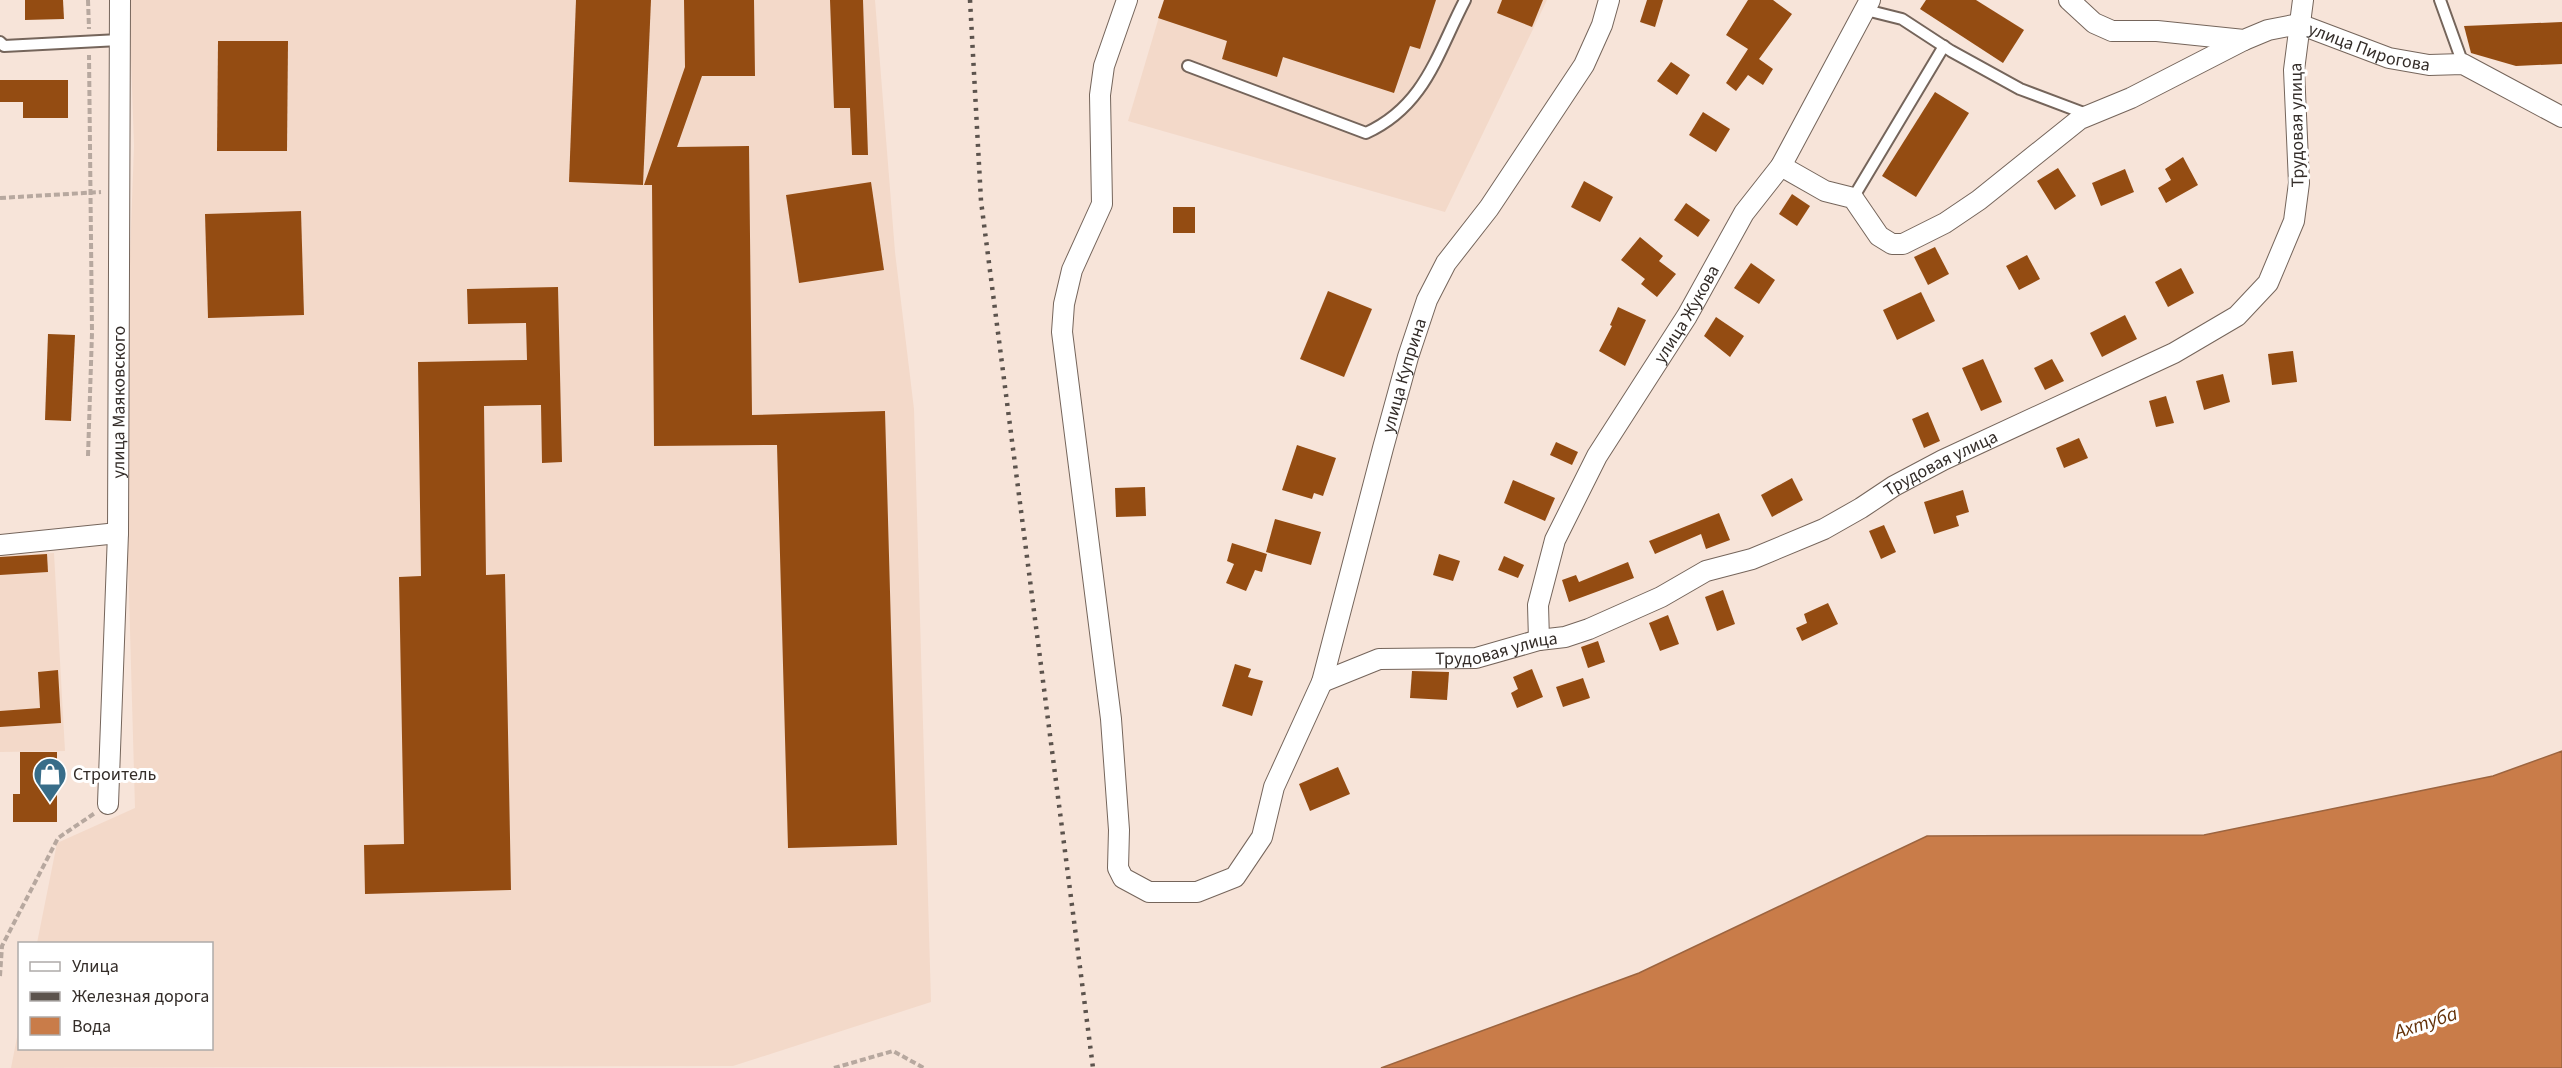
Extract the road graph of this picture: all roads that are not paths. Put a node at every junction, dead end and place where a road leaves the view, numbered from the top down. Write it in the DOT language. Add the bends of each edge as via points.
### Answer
graph roads {
  1 [pos="120,0"];
  2 [pos="1128,0"];
  3 [pos="1465,0"];
  4 [pos="1609,0"];
  5 [pos="2069,0"];
  6 [pos="2303,0"];
  7 [pos="2440,0"];
  8 [pos="1868,5"];
  9 [pos="2300,24"];
  10 [pos="120,40"];
  11 [pos="2244,40"];
  12 [pos="0,42"];
  13 [pos="1944,46"];
  14 [pos="2463,64"];
  15 [pos="1188,66"];
  16 [pos="2090,116"];
  17 [pos="2562,117"];
  18 [pos="1781,166"];
  19 [pos="1853,198"];
  20 [pos="118,533"];
  21 [pos="0,545"];
  22 [pos="1539,639"];
  23 [pos="1322,682"];
  24 [pos="108,804"];
  1 -- 10 [label="street, улица Маяковского"];
  2 -- 23 [label="street, улица Куприна" via="1104,66 1100,95 1102,204 1072,270 1062,332 1103,651 1119,830 1118,868 1123,878 1149,892 1168,893 1197,892 1235,877 1262,837 1275,787"];
  3 -- 15 [label="lane" via="1420,90 1385,124 1366,133"];
  4 -- 23 [label="street, улица Куприна" via="1584,64 1489,208 1446,263 1428,300 1383,447"];
  5 -- 11 [label="street, улица Пирогова" via="2094,23 2112,32 2157,31"];
  6 -- 9 [label="street, Трудовая улица"];
  7 -- 14 [label="lane"];
  8 -- 13 [label="lane" via="1902,19"];
  8 -- 18 [label="street, улица Жукова"];
  9 -- 11 [label="street, улица Пирогова" via="2268,30"];
  9 -- 14 [label="street, улица Пирогова" via="2389,58 2429,65"];
  9 -- 22 [label="street, Трудовая улица" via="2295,70 2299,183 2294,221 2268,283 2237,316 2174,353 1943,460 1824,529 1752,559 1706,571 1661,597 1589,629"];
  10 -- 12 [label="lane" via="4,46"];
  10 -- 20 [label="street, улица Маяковского"];
  11 -- 16 [label="street"];
  13 -- 16 [label="lane" via="2020,89"];
  13 -- 19 [label="lane"];
  14 -- 17 [label="street, улица Пирогова"];
  16 -- 19 [label="street" via="2079,119 1945,223 1903,244 1892,244 1879,236"];
  18 -- 19 [label="street" via="1825,190"];
  18 -- 22 [label="street, улица Жукова" via="1744,213 1686,316 1597,456 1555,540 1545,569"];
  20 -- 21 [label="street"];
  20 -- 24 [label="street, улица Маяковского"];
  22 -- 23 [label="street, Трудовая улица" via="1476,658 1379,659"];
}
